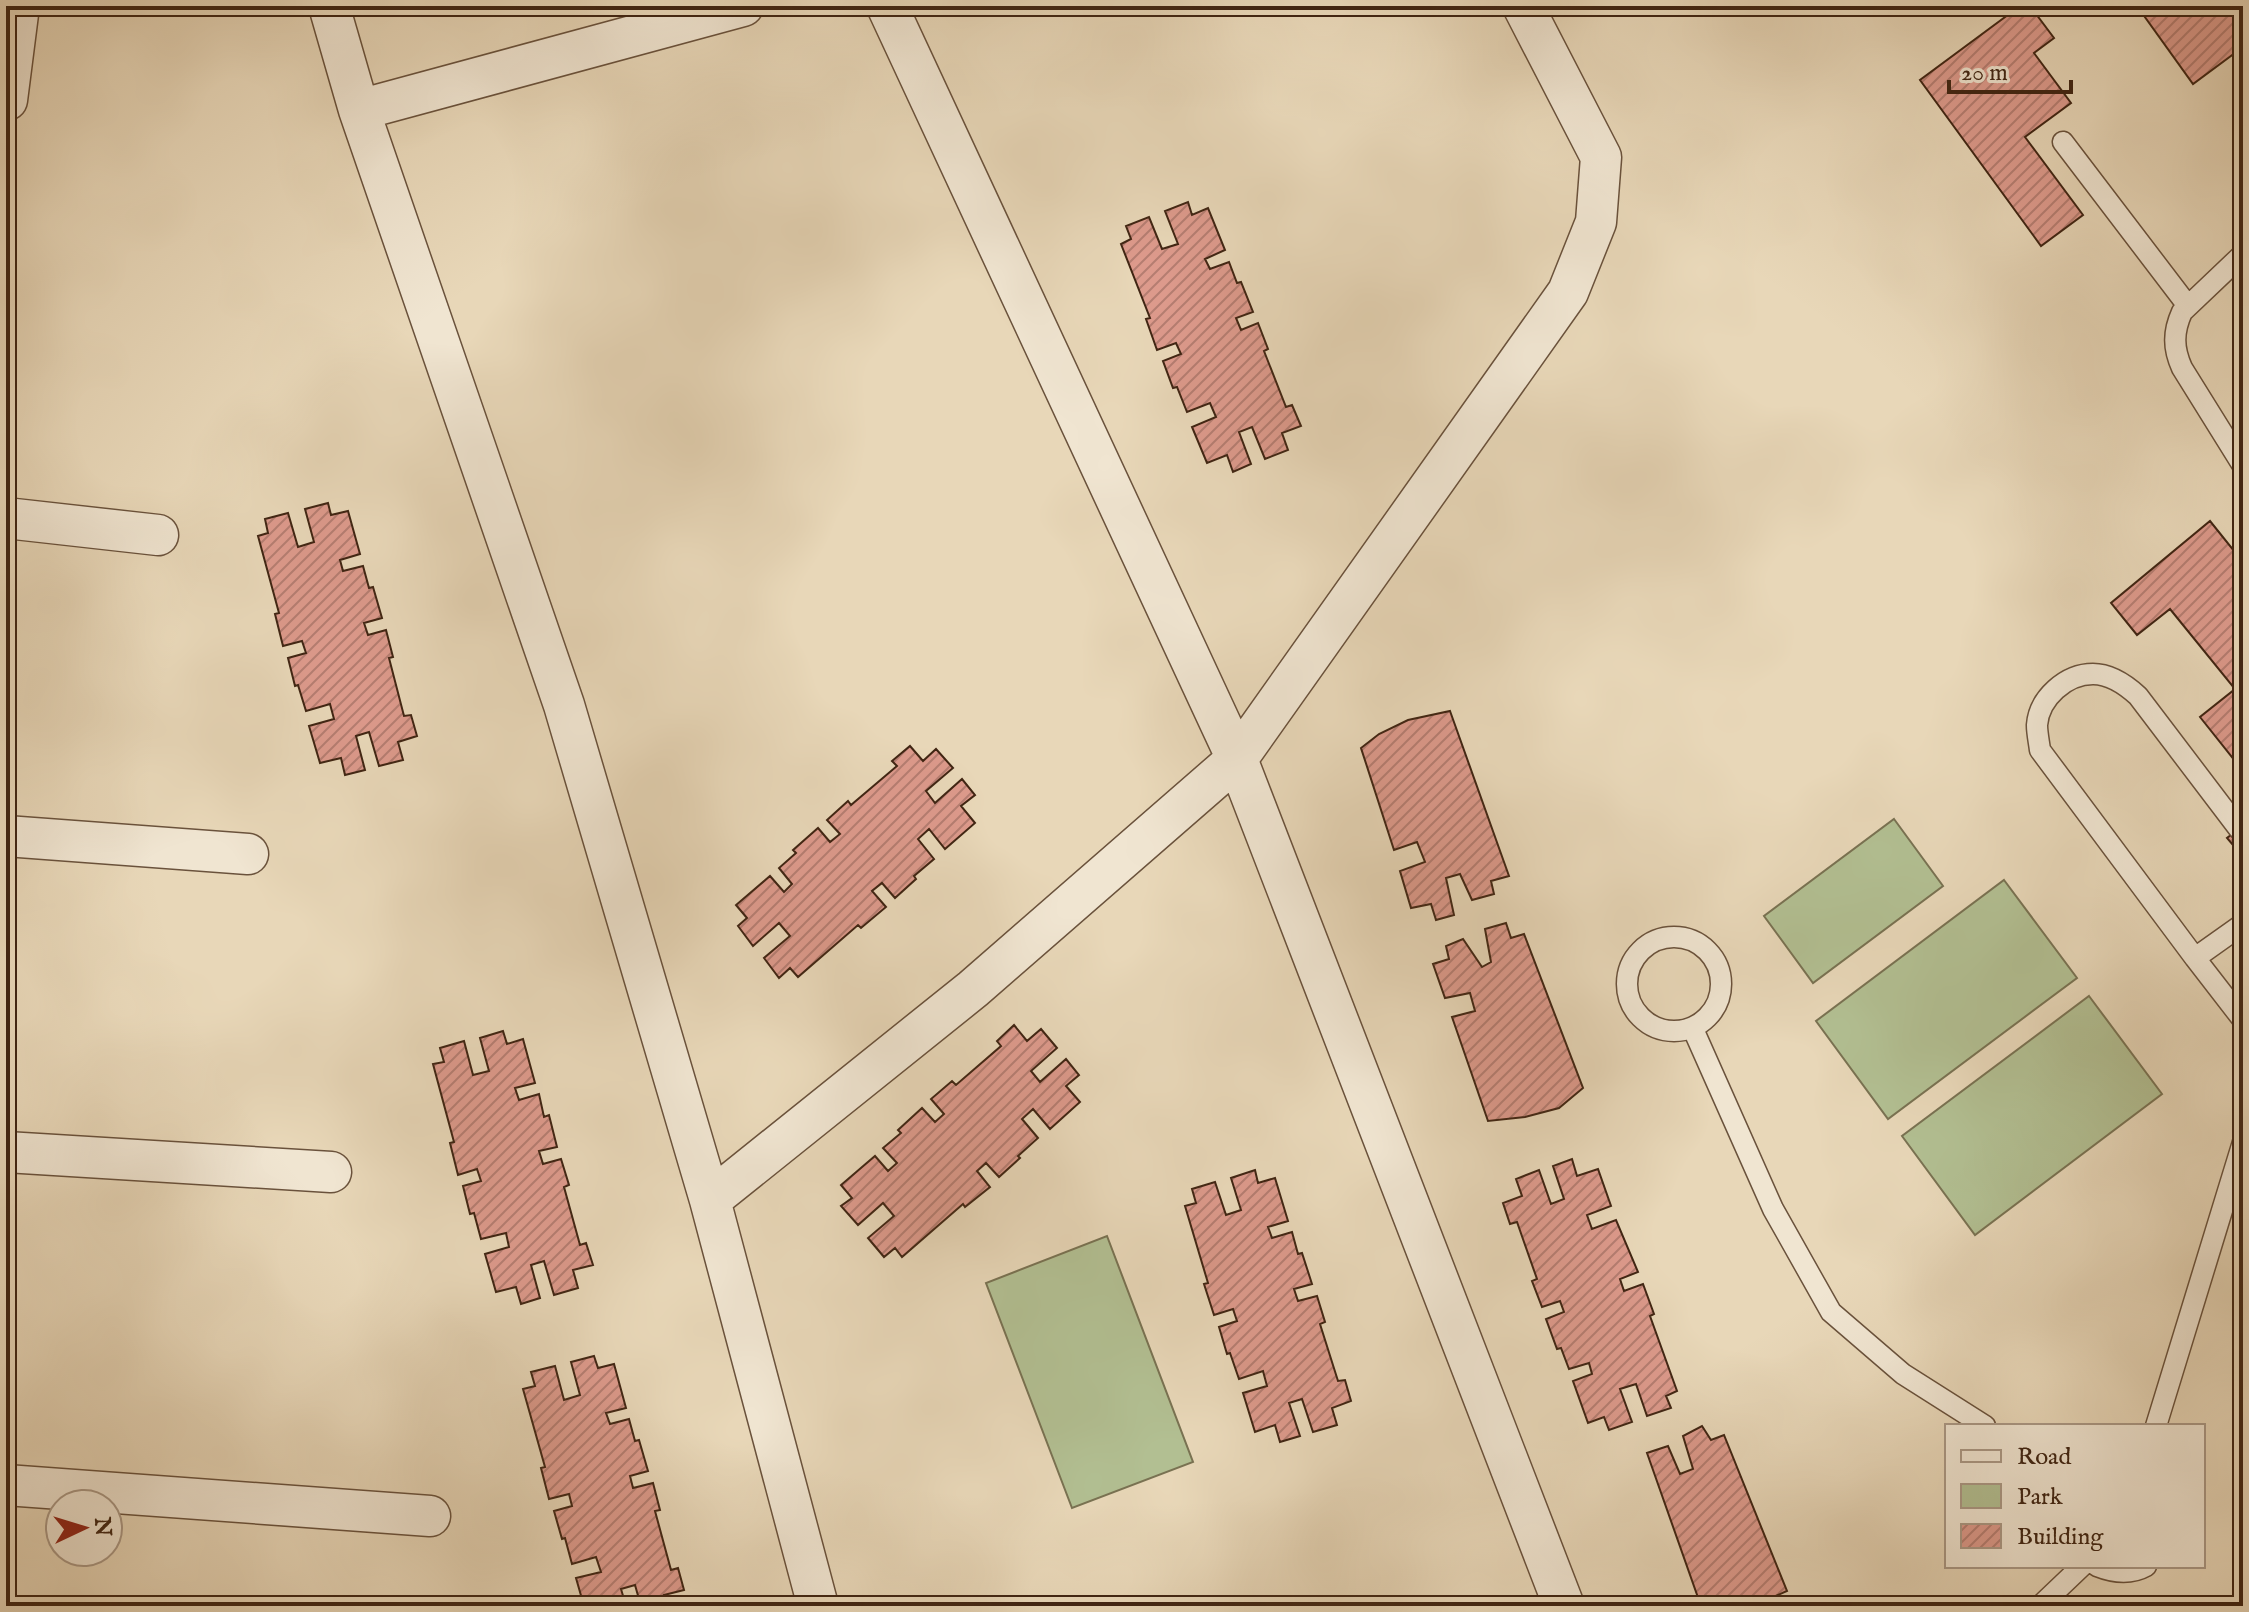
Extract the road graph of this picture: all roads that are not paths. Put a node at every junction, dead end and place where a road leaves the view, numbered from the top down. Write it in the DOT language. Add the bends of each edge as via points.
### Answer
graph roads {
  1 [pos="19,6"];
  2 [pos="329,6"];
  3 [pos="743,6"];
  4 [pos="887,6"];
  5 [pos="1523,6"];
  6 [pos="6,103"];
  7 [pos="359,110"];
  8 [pos="2063,142"];
  9 [pos="2243,254"];
  10 [pos="2188,306"];
  11 [pos="2243,466"];
  12 [pos="6,518"];
  13 [pos="158,535"];
  14 [pos="1237,759"];
  15 [pos="2239,829"];
  16 [pos="6,836"];
  17 [pos="248,854"];
  18 [pos="2243,924"];
  19 [pos="2195,958"];
  20 [pos="2243,1020"];
  21 [pos="1693,1029"];
  22 [pos="2243,1142"];
  23 [pos="6,1152"];
  24 [pos="331,1172"];
  25 [pos="710,1200"];
  26 [pos="1982,1424"];
  27 [pos="2157,1424"];
  28 [pos="6,1485"];
  29 [pos="430,1516"];
  30 [pos="2080,1568"];
  31 [pos="2102,1568"];
  32 [pos="2142,1568"];
  33 [pos="818,1606"];
  34 [pos="1564,1606"];
  35 [pos="2040,1606"];
  1 -- 6 [label="street"];
  2 -- 7 [label="street"];
  3 -- 7 [label="street"];
  4 -- 14 [label="street"];
  5 -- 14 [label="street" via="1601,157 1596,222 1568,292"];
  7 -- 25 [label="street" via="564,705"];
  8 -- 10 [label="lane"];
  9 -- 10 [label="lane"];
  10 -- 11 [label="lane" via="2177,324 2176,354"];
  12 -- 13 [label="street"];
  14 -- 25 [label="street" via="973,989"];
  14 -- 34 [label="street"];
  15 -- 19 [label="lane" via="2121,681 2094,674 2067,680 2047,698 2037,724 2040,750"];
  16 -- 17 [label="street"];
  18 -- 19 [label="lane"];
  19 -- 20 [label="lane"];
  21 -- 21 [label="lane" via="1716,1009 1723,980 1711,952 1686,936 1657,938 1633,957 1625,986 1636,1015 1663,1032"];
  21 -- 26 [label="lane" via="1773,1209 1831,1312 1903,1374"];
  22 -- 27 [label="lane"];
  23 -- 24 [label="street"];
  25 -- 33 [label="street"];
  28 -- 29 [label="street"];
  30 -- 35 [label="lane"];
  31 -- 32 [label="lane"];
}
